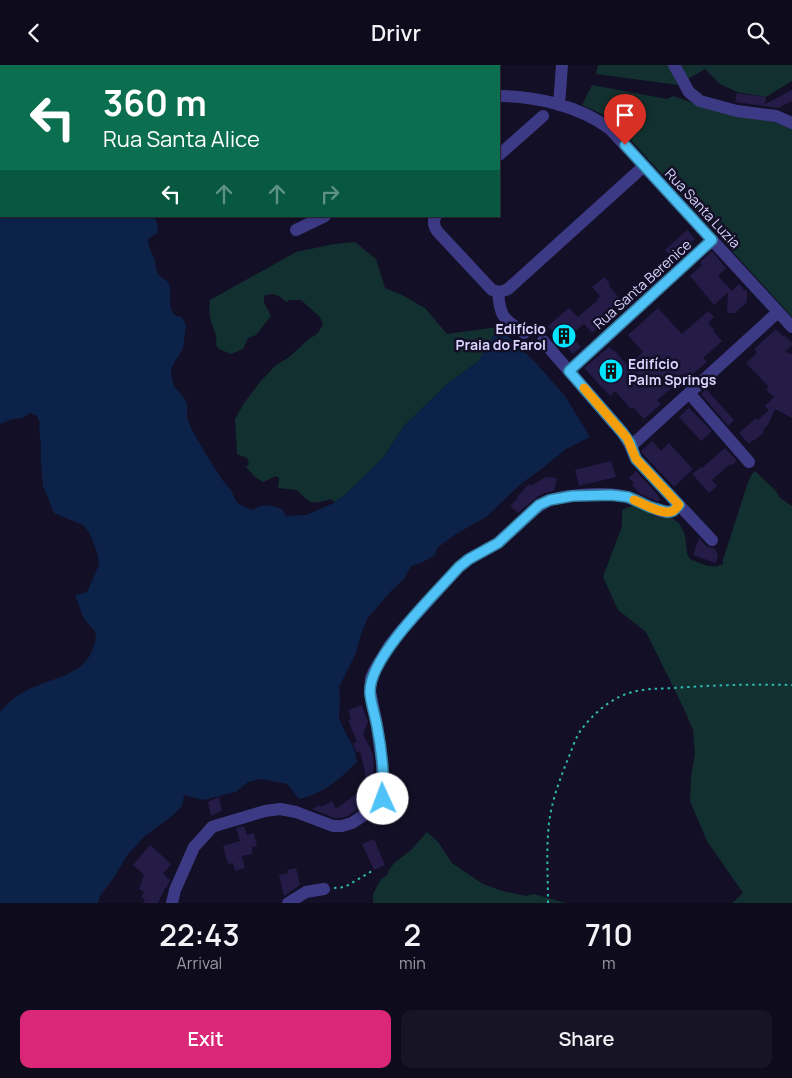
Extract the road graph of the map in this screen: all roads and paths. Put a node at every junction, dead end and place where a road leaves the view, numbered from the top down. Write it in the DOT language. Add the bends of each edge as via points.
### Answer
graph roads {
  1 [pos="562,65"];
  2 [pos="674,65"];
  3 [pos="500,96"];
  4 [pos="559,105"];
  5 [pos="543,116"];
  6 [pos="792,123"];
  7 [pos="500,154"];
  8 [pos="644,166"];
  9 [pos="323,217"];
  10 [pos="436,217"];
  11 [pos="296,230"];
  12 [pos="712,240"];
  13 [pos="498,293"];
  14 [pos="778,312"];
  15 [pos="792,327"];
  16 [pos="524,333"];
  17 [pos="543,341"];
  18 [pos="569,371"];
  19 [pos="689,393"];
  20 [pos="631,446"];
  21 [pos="749,462"];
  22 [pos="679,505"];
  23 [pos="712,540"];
  24 [pos="792,685"];
  25 [pos="372,871"];
  26 [pos="324,889"];
  27 [pos="172,903"];
  28 [pos="288,903"];
  29 [pos="548,903"];
  1 -- 4 [label="street"];
  2 -- 6 [label="street" via="689,92 700,101 737,111 776,116"];
  3 -- 4 [label="street, Rua Santa Luzia" via="529,97"];
  4 -- 8 [label="street, Rua Santa Luzia" via="586,114 602,124"];
  5 -- 7 [label="street"];
  8 -- 12 [label="street, Rua Santa Luzia"];
  8 -- 13 [label="street" via="508,289"];
  9 -- 11 [label="street"];
  10 -- 13 [label="street" via="434,227 437,231"];
  12 -- 14 [label="street, Rua Santa Luzia"];
  12 -- 18 [label="street, Rua Santa Berenice"];
  13 -- 16 [label="street" via="505,320"];
  14 -- 15 [label="street, Rua Santa Luzia"];
  14 -- 19 [label="street"];
  17 -- 18 [label="street"];
  18 -- 20 [label="street"];
  19 -- 20 [label="street"];
  19 -- 21 [label="street"];
  20 -- 22 [label="street" via="636,459"];
  22 -- 23 [label="street"];
  22 -- 27 [label="street" via="667,512 628,497 611,495 550,500 539,505 498,543 464,563 401,631 372,678 370,696 382,763 383,795 379,805 342,826 280,809 212,827 194,847"];
  24 -- 29 [label="path" via="644,689 608,703 581,730 553,802 547,850"];
  25 -- 26 [label="path" via="344,887"];
  26 -- 28 [label="street" via="306,892"];
}
